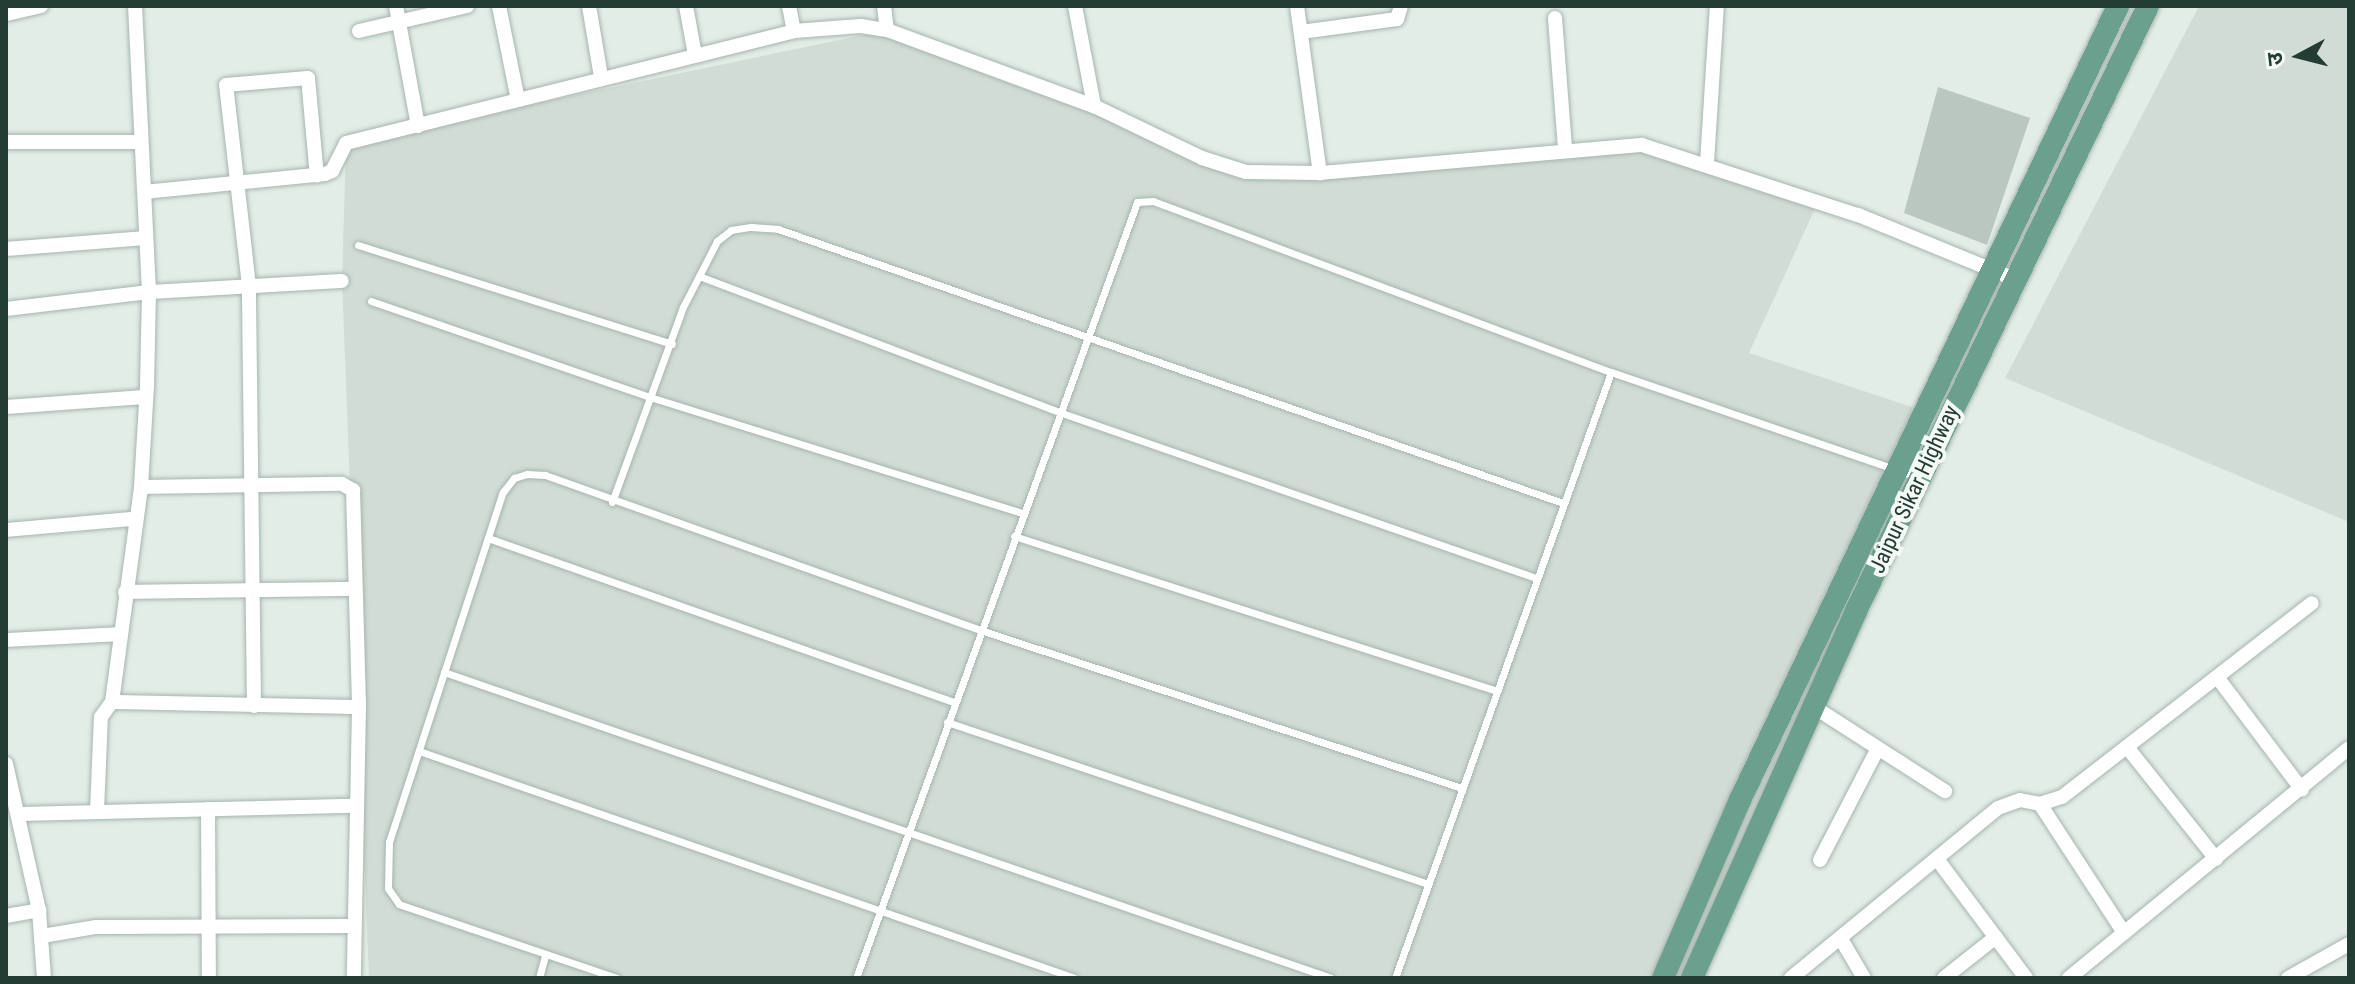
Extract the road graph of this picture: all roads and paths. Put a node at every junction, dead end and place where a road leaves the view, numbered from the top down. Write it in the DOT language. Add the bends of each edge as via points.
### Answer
graph roads {
  1 [pos="41,6"];
  2 [pos="135,6"];
  3 [pos="396,6"];
  4 [pos="467,6"];
  5 [pos="499,6"];
  6 [pos="589,6"];
  7 [pos="686,6"];
  8 [pos="789,6"];
  9 [pos="884,6"];
  10 [pos="1075,6"];
  11 [pos="1297,6"];
  12 [pos="1401,6"];
  13 [pos="1412,6"];
  14 [pos="1717,6"];
  15 [pos="2148,6"];
  16 [pos="2116,7"];
  17 [pos="6,14"];
  18 [pos="1555,18"];
  19 [pos="399,22"];
  20 [pos="887,30"];
  21 [pos="359,31"];
  22 [pos="794,31"];
  23 [pos="1301,32"];
  24 [pos="695,55"];
  25 [pos="601,77"];
  26 [pos="518,100"];
  27 [pos="1094,106"];
  28 [pos="418,126"];
  29 [pos="6,142"];
  30 [pos="141,142"];
  31 [pos="1565,149"];
  32 [pos="1707,163"];
  33 [pos="1320,173"];
  34 [pos="317,176"];
  35 [pos="240,187"];
  36 [pos="144,192"];
  37 [pos="146,238"];
  38 [pos="358,245"];
  39 [pos="6,249"];
  40 [pos="2004,274"];
  41 [pos="699,276"];
  42 [pos="342,281"];
  43 [pos="249,286"];
  44 [pos="149,292"];
  45 [pos="371,301"];
  46 [pos="6,309"];
  47 [pos="1086,336"];
  48 [pos="672,344"];
  49 [pos="1611,372"];
  50 [pos="145,397"];
  51 [pos="653,398"];
  52 [pos="6,407"];
  53 [pos="1059,412"];
  54 [pos="1910,473"];
  55 [pos="254,485"];
  56 [pos="141,487"];
  57 [pos="612,502"];
  58 [pos="1563,503"];
  59 [pos="1022,513"];
  60 [pos="133,519"];
  61 [pos="6,530"];
  62 [pos="1014,536"];
  63 [pos="488,538"];
  64 [pos="1536,578"];
  65 [pos="353,589"];
  66 [pos="255,591"];
  67 [pos="125,592"];
  68 [pos="2312,603"];
  69 [pos="980,630"];
  70 [pos="120,634"];
  71 [pos="6,640"];
  72 [pos="444,672"];
  73 [pos="2217,677"];
  74 [pos="1497,691"];
  75 [pos="112,702"];
  76 [pos="955,702"];
  77 [pos="254,706"];
  78 [pos="359,707"];
  79 [pos="1814,707"];
  80 [pos="947,722"];
  81 [pos="2127,747"];
  82 [pos="1878,748"];
  83 [pos="2349,748"];
  84 [pos="419,751"];
  85 [pos="6,764"];
  86 [pos="1462,788"];
  87 [pos="2302,790"];
  88 [pos="1945,791"];
  89 [pos="2040,804"];
  90 [pos="354,806"];
  91 [pos="208,809"];
  92 [pos="97,811"];
  93 [pos="14,821"];
  94 [pos="908,832"];
  95 [pos="1937,859"];
  96 [pos="2216,859"];
  97 [pos="1820,860"];
  98 [pos="1428,884"];
  99 [pos="39,910"];
  100 [pos="879,914"];
  101 [pos="6,916"];
  102 [pos="351,926"];
  103 [pos="208,928"];
  104 [pos="2124,933"];
  105 [pos="42,936"];
  106 [pos="1996,937"];
  107 [pos="1841,939"];
  108 [pos="2349,944"];
  109 [pos="545,955"];
  110 [pos="44,978"];
  111 [pos="209,978"];
  112 [pos="354,978"];
  113 [pos="539,978"];
  114 [pos="617,978"];
  115 [pos="856,978"];
  116 [pos="1075,978"];
  117 [pos="1331,978"];
  118 [pos="1395,978"];
  119 [pos="1663,978"];
  120 [pos="1692,978"];
  121 [pos="1791,978"];
  122 [pos="1864,978"];
  123 [pos="1944,978"];
  124 [pos="2026,978"];
  125 [pos="2069,978"];
  126 [pos="2288,978"];
  1 -- 17 [label="street"];
  2 -- 30 [label="street"];
  3 -- 19 [label="street"];
  4 -- 19 [label="street"];
  5 -- 26 [label="street"];
  6 -- 25 [label="street"];
  7 -- 24 [label="street"];
  8 -- 22 [label="street"];
  9 -- 20 [label="street"];
  10 -- 27 [label="street"];
  11 -- 23 [label="street"];
  12 -- 13 [label="street"];
  12 -- 23 [label="street" via="1397,19"];
  14 -- 32 [label="street"];
  15 -- 40 [label="main road, Jaipur Sikar Highway"];
  16 -- 40 [label="main road, Jaipur Sikar Highway"];
  18 -- 31 [label="street"];
  19 -- 21 [label="street"];
  19 -- 28 [label="street"];
  20 -- 22 [label="street" via="861,26"];
  20 -- 27 [label="street"];
  22 -- 24 [label="street"];
  23 -- 33 [label="street"];
  24 -- 25 [label="street"];
  25 -- 26 [label="street"];
  26 -- 28 [label="street"];
  27 -- 33 [label="street" via="1202,158 1246,172"];
  28 -- 34 [label="street" via="346,143 332,171"];
  29 -- 30 [label="street"];
  30 -- 36 [label="street"];
  31 -- 32 [label="street" via="1642,145"];
  31 -- 33 [label="street"];
  32 -- 40 [label="street"];
  34 -- 35 [label="street"];
  34 -- 35 [label="street" via="308,78 226,85"];
  35 -- 36 [label="street"];
  35 -- 43 [label="street"];
  36 -- 37 [label="street"];
  37 -- 39 [label="street"];
  37 -- 44 [label="street"];
  38 -- 48 [label="lane"];
  40 -- 54 [label="main road, Jaipur Sikar Highway"];
  41 -- 47 [label="lane" via="717,241 731,230 778,229"];
  41 -- 48 [label="lane"];
  41 -- 53 [label="lane"];
  42 -- 43 [label="street"];
  43 -- 44 [label="street"];
  43 -- 55 [label="street"];
  44 -- 46 [label="street"];
  44 -- 50 [label="street"];
  45 -- 51 [label="lane"];
  47 -- 49 [label="lane" via="1130,212 1137,202 1153,201"];
  47 -- 53 [label="lane"];
  47 -- 58 [label="lane"];
  48 -- 51 [label="lane"];
  49 -- 54 [label="lane"];
  49 -- 58 [label="lane"];
  50 -- 52 [label="street"];
  50 -- 56 [label="street"];
  51 -- 57 [label="lane"];
  51 -- 59 [label="lane"];
  53 -- 59 [label="lane"];
  53 -- 64 [label="lane"];
  54 -- 79 [label="main road, Jaipur Sikar Highway"];
  54 -- 119 [label="main road, Jaipur Sikar Highway" via="1740,800"];
  55 -- 56 [label="street"];
  55 -- 65 [label="street" via="351,486"];
  55 -- 66 [label="street"];
  56 -- 60 [label="street"];
  57 -- 63 [label="lane" via="545,475 527,474 514,478 503,492"];
  57 -- 69 [label="lane"];
  58 -- 64 [label="lane"];
  59 -- 62 [label="lane"];
  60 -- 61 [label="street"];
  60 -- 67 [label="street"];
  62 -- 69 [label="lane"];
  62 -- 74 [label="lane"];
  63 -- 72 [label="lane"];
  63 -- 76 [label="lane"];
  64 -- 74 [label="lane"];
  65 -- 66 [label="street"];
  65 -- 78 [label="street"];
  66 -- 67 [label="street"];
  66 -- 77 [label="street"];
  67 -- 70 [label="street"];
  68 -- 73 [label="street"];
  69 -- 76 [label="lane"];
  69 -- 86 [label="lane"];
  70 -- 71 [label="street"];
  70 -- 75 [label="street"];
  72 -- 84 [label="lane"];
  72 -- 94 [label="lane"];
  73 -- 81 [label="street"];
  73 -- 87 [label="street"];
  74 -- 86 [label="lane"];
  75 -- 77 [label="street"];
  75 -- 92 [label="street" via="101,717"];
  76 -- 80 [label="lane"];
  77 -- 78 [label="street"];
  78 -- 90 [label="street"];
  79 -- 82 [label="street"];
  79 -- 120 [label="main road, Jaipur Sikar Highway"];
  80 -- 94 [label="lane"];
  80 -- 98 [label="lane"];
  81 -- 89 [label="street" via="2062,797"];
  81 -- 96 [label="street"];
  82 -- 88 [label="street"];
  82 -- 97 [label="street"];
  83 -- 87 [label="street"];
  84 -- 100 [label="lane"];
  84 -- 109 [label="lane" via="389,842 388,888 399,904"];
  85 -- 93 [label="street"];
  86 -- 98 [label="lane"];
  87 -- 96 [label="street"];
  89 -- 95 [label="street" via="2020,800 1998,808"];
  89 -- 104 [label="street"];
  90 -- 91 [label="street"];
  90 -- 102 [label="street"];
  91 -- 92 [label="street"];
  91 -- 103 [label="street"];
  92 -- 93 [label="street"];
  93 -- 99 [label="street"];
  94 -- 100 [label="lane"];
  94 -- 117 [label="lane"];
  95 -- 106 [label="street"];
  95 -- 107 [label="street"];
  96 -- 104 [label="street"];
  98 -- 118 [label="lane"];
  99 -- 101 [label="street"];
  99 -- 105 [label="street"];
  100 -- 115 [label="lane"];
  100 -- 116 [label="lane"];
  102 -- 103 [label="street"];
  102 -- 112 [label="street"];
  103 -- 105 [label="street" via="96,927"];
  103 -- 111 [label="street"];
  104 -- 125 [label="street"];
  105 -- 110 [label="street"];
  106 -- 123 [label="street"];
  106 -- 124 [label="street"];
  107 -- 121 [label="street"];
  107 -- 122 [label="street"];
  108 -- 126 [label="street"];
  109 -- 113 [label="lane"];
  109 -- 114 [label="lane"];
}
